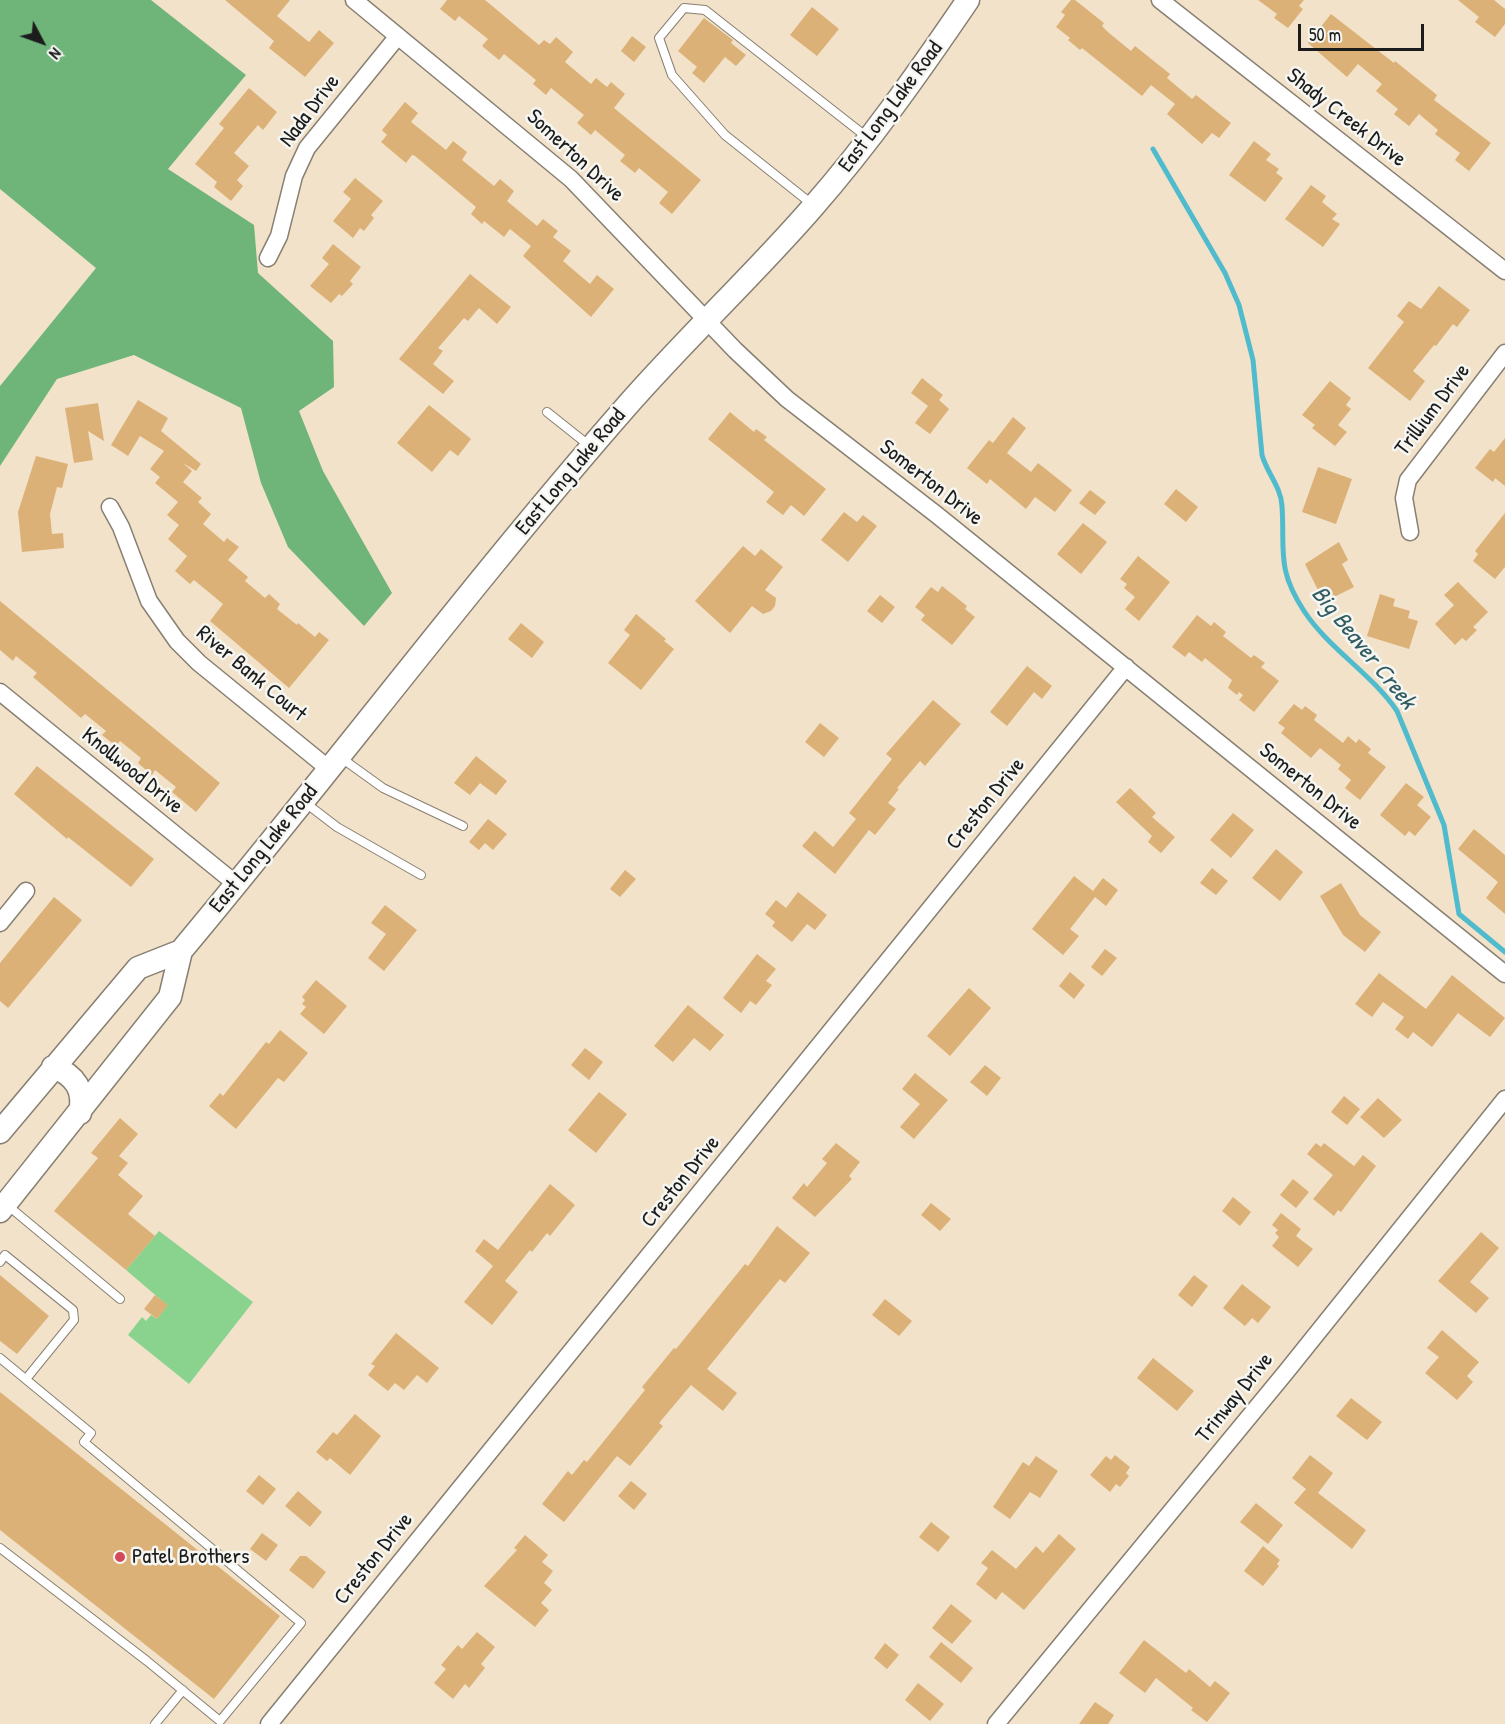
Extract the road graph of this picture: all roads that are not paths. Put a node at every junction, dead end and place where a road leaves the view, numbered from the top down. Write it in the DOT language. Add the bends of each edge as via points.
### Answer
graph roads {
  1 [pos="354,0"];
  2 [pos="968,0"];
  3 [pos="1160,0"];
  4 [pos="398,36"];
  5 [pos="869,139"];
  6 [pos="814,206"];
  7 [pos="268,258"];
  8 [pos="1505,271"];
  9 [pos="707,321"];
  10 [pos="1505,353"];
  11 [pos="547,412"];
  12 [pos="591,447"];
  13 [pos="110,507"];
  14 [pos="1410,532"];
  15 [pos="1126,667"];
  16 [pos="0,692"];
  17 [pos="334,762"];
  18 [pos="303,801"];
  19 [pos="463,826"];
  20 [pos="421,875"];
  21 [pos="237,884"];
  22 [pos="26,891"];
  23 [pos="0,923"];
  24 [pos="181,951"];
  25 [pos="1505,974"];
  26 [pos="53,1067"];
  27 [pos="1505,1099"];
  28 [pos="80,1113"];
  29 [pos="0,1132"];
  30 [pos="3,1208"];
  31 [pos="0,1262"];
  32 [pos="120,1299"];
  33 [pos="0,1358"];
  34 [pos="26,1379"];
  35 [pos="0,1548"];
  36 [pos="183,1690"];
  37 [pos="155,1724"];
  38 [pos="269,1724"];
  39 [pos="996,1724"];
  1 -- 4 [label="street, Somerton Drive"];
  2 -- 5 [label="main road, East Long Lake Road"];
  3 -- 8 [label="street, Shady Creek Drive"];
  4 -- 7 [label="street, Nada Drive" via="299,161 284,224"];
  4 -- 9 [label="street, Somerton Drive" via="571,179"];
  5 -- 6 [label="main road, East Long Lake Road"];
  5 -- 6 [label="lane" via="705,10 684,8 659,38 672,75 725,135"];
  6 -- 9 [label="main road, East Long Lake Road"];
  9 -- 12 [label="main road, East Long Lake Road"];
  9 -- 15 [label="street, Somerton Drive" via="787,399"];
  10 -- 14 [label="street, Trillium Drive" via="1408,480 1404,498"];
  11 -- 12 [label="lane"];
  12 -- 17 [label="main road, East Long Lake Road"];
  13 -- 17 [label="street, River Bank Court" via="149,601 177,641 199,663"];
  15 -- 25 [label="street, Somerton Drive"];
  15 -- 38 [label="street, Creston Drive"];
  16 -- 21 [label="street, Knollwood Drive"];
  17 -- 18 [label="main road, East Long Lake Road"];
  17 -- 19 [label="lane"];
  18 -- 20 [label="lane" via="337,827"];
  18 -- 21 [label="main road, East Long Lake Road"];
  21 -- 24 [label="main road, East Long Lake Road"];
  22 -- 23 [label="street"];
  24 -- 26 [label="main road, East Long Lake Road" via="138,968"];
  24 -- 28 [label="main road, East Long Lake Road" via="170,997"];
  26 -- 28 [label="main road" via="79,1087"];
  26 -- 29 [label="main road, East Long Lake Road"];
  27 -- 39 [label="street, Trinway Drive"];
  28 -- 30 [label="main road, East Long Lake Road"];
  30 -- 32 [label="lane"];
  31 -- 34 [label="lane" via="5,1255 73,1310 74,1320"];
  33 -- 34 [label="lane"];
  34 -- 36 [label="lane" via="91,1433 84,1442 301,1623 220,1721"];
  35 -- 36 [label="lane"];
  36 -- 37 [label="lane"];
}
